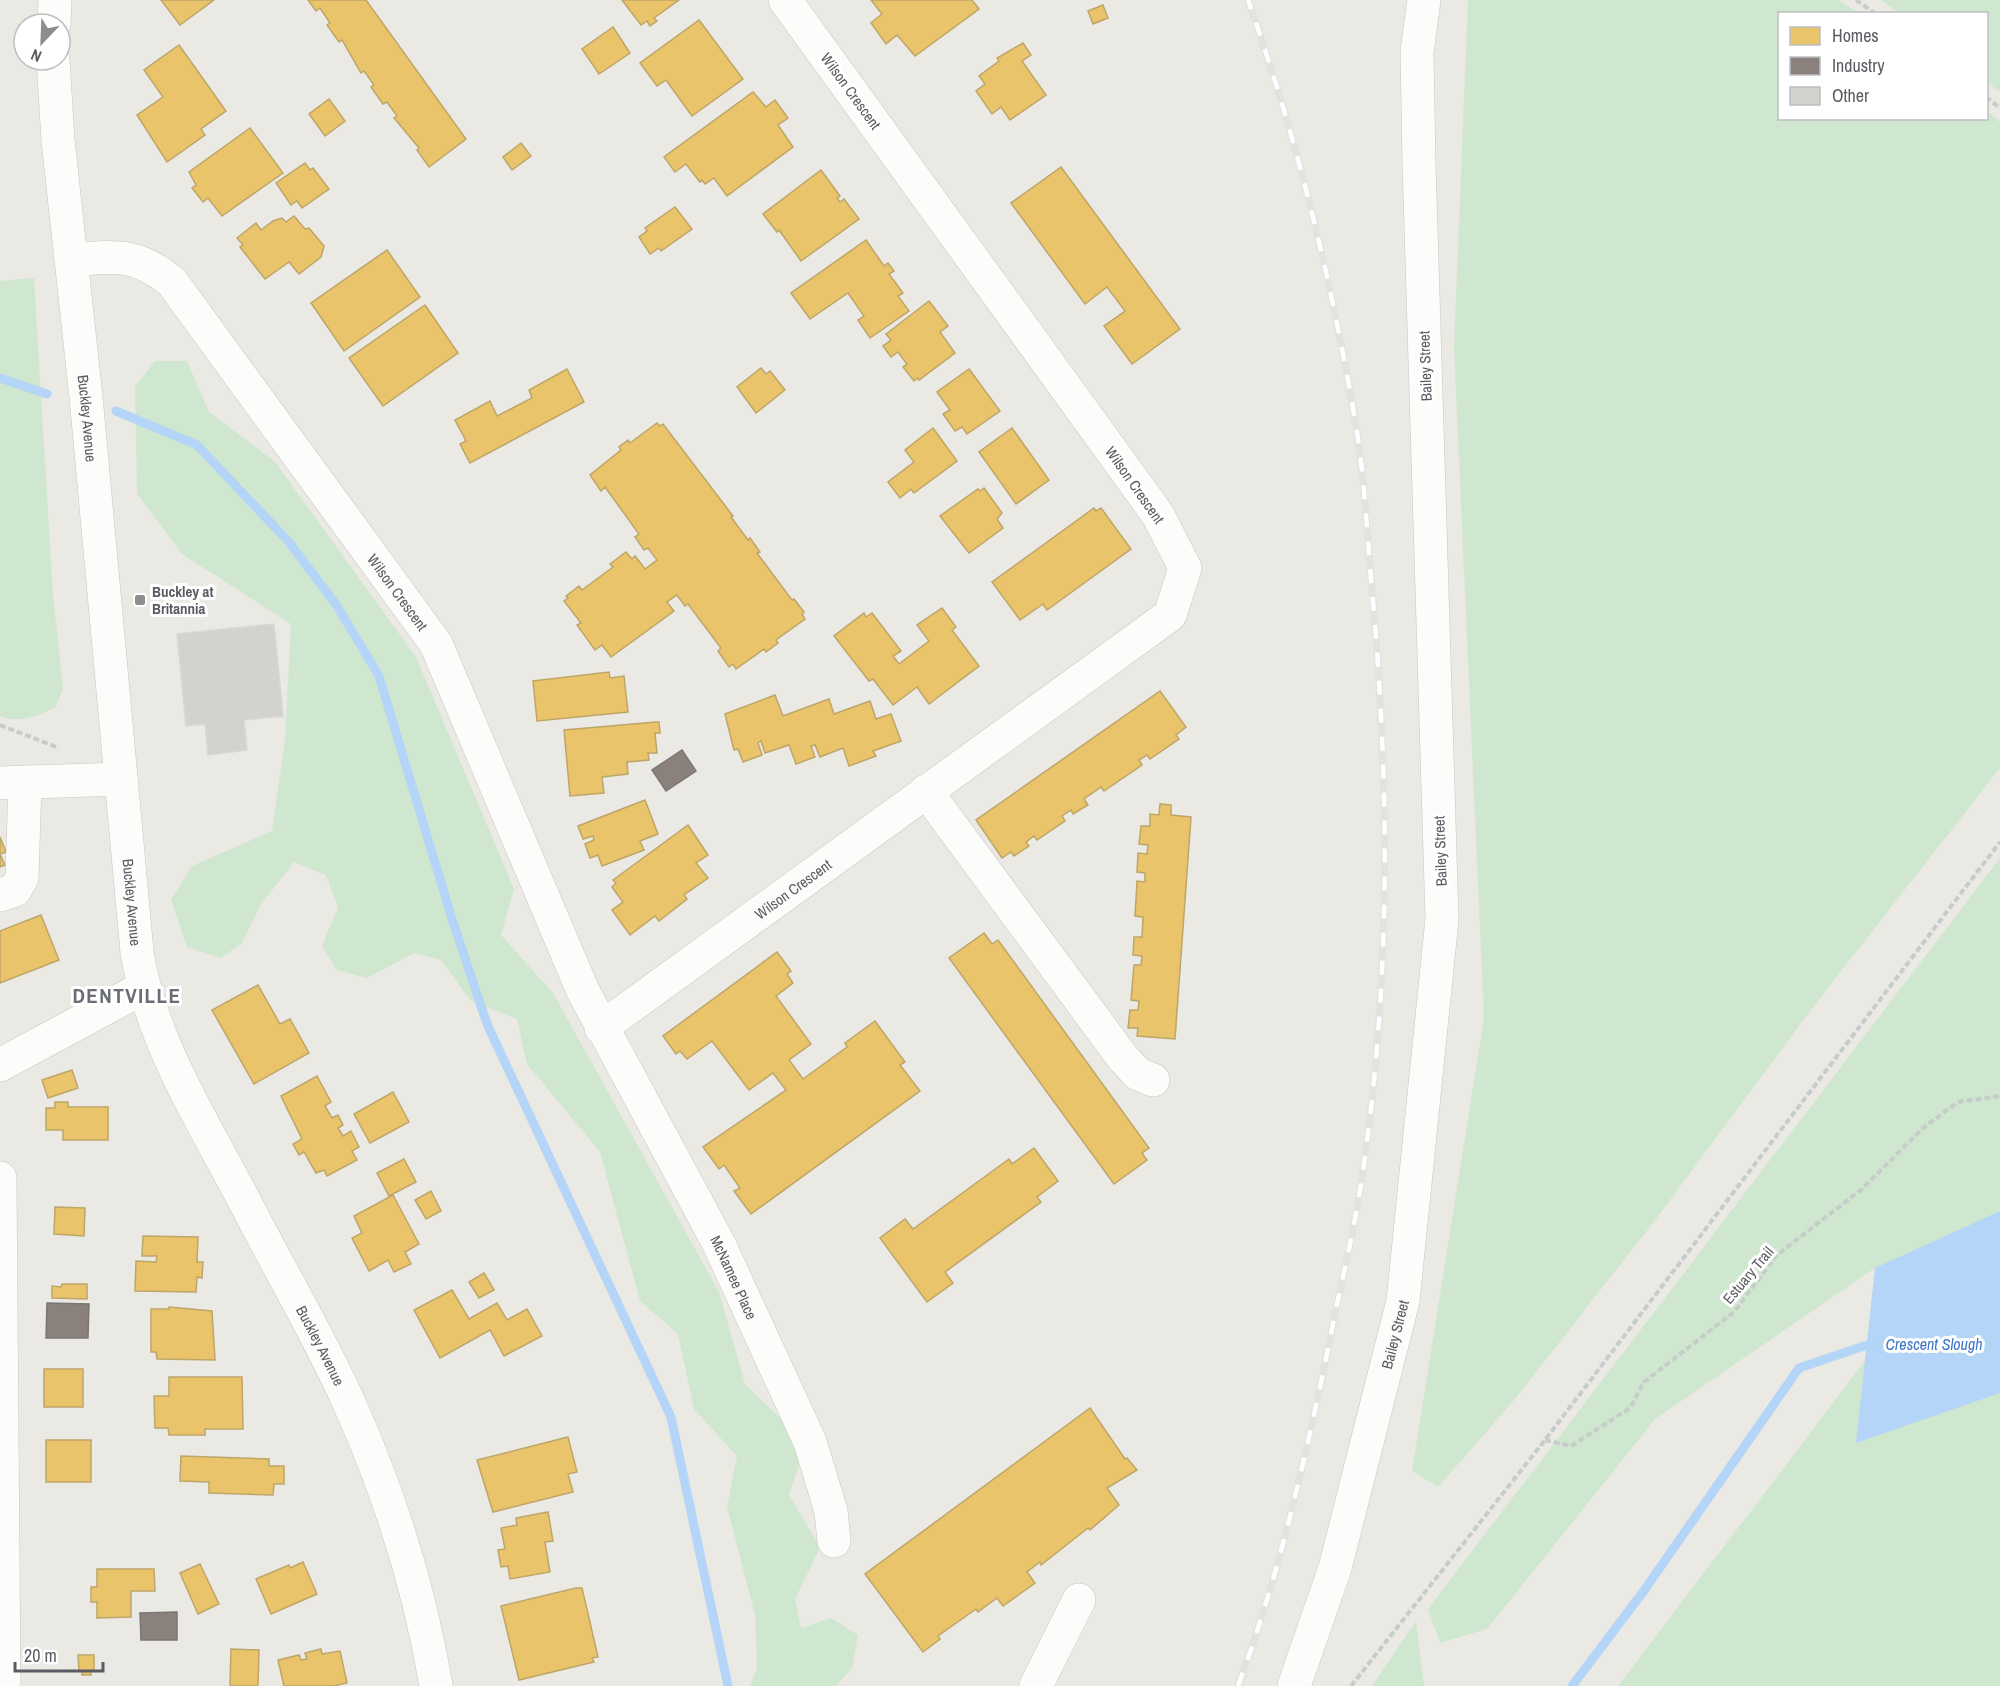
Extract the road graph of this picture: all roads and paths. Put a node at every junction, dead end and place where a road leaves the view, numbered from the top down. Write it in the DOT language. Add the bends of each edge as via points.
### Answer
graph roads {
  1 [pos="785,0"];
  2 [pos="1424,0"];
  3 [pos="1856,0"];
  4 [pos="1872,12"];
  5 [pos="54,72"];
  6 [pos="1988,99"];
  7 [pos="2000,108"];
  8 [pos="73,260"];
  9 [pos="0,725"];
  10 [pos="61,749"];
  11 [pos="121,779"];
  12 [pos="12,783"];
  13 [pos="926,791"];
  14 [pos="2000,843"];
  15 [pos="0,895"];
  16 [pos="143,988"];
  17 [pos="601,1028"];
  18 [pos="0,1065"];
  19 [pos="1153,1080"];
  20 [pos="2000,1096"];
  21 [pos="0,1178"];
  22 [pos="1545,1440"];
  23 [pos="834,1540"];
  24 [pos="1079,1600"];
  25 [pos="4,1686"];
  26 [pos="436,1686"];
  27 [pos="1035,1686"];
  28 [pos="1294,1686"];
  29 [pos="1351,1686"];
  1 -- 13 [label="street, Wilson Crescent" via="1158,515 1185,568 1170,615"];
  2 -- 28 [label="street, Bailey Street" via="1417,52 1419,163 1442,919 1403,1301 1335,1568"];
  3 -- 4 [label="path"];
  5 -- 8 [label="street, Buckley Avenue"];
  6 -- 7 [label="path"];
  8 -- 11 [label="street, Buckley Avenue"];
  8 -- 17 [label="street, Wilson Crescent" via="133,258 154,267 172,282 422,623 448,668"];
  9 -- 10 [label="path"];
  11 -- 12 [label="street"];
  11 -- 16 [label="street, Buckley Avenue"];
  12 -- 15 [label="street" via="22,878 15,890"];
  13 -- 17 [label="street, Wilson Crescent"];
  13 -- 19 [label="street" via="1122,1058 1138,1074"];
  14 -- 22 [label="path"];
  16 -- 18 [label="street"];
  16 -- 26 [label="street, Buckley Avenue" via="175,1066 349,1403 376,1466 428,1633"];
  17 -- 23 [label="street, McNamee Place" via="718,1244 810,1442 831,1511"];
  20 -- 22 [label="path, Estuary Trail" via="1958,1102 1923,1128 1862,1189 1777,1255 1734,1312 1644,1382 1630,1408 1571,1446"];
  21 -- 25 [label="street"];
  22 -- 29 [label="path"];
  24 -- 27 [label="street"];
}
